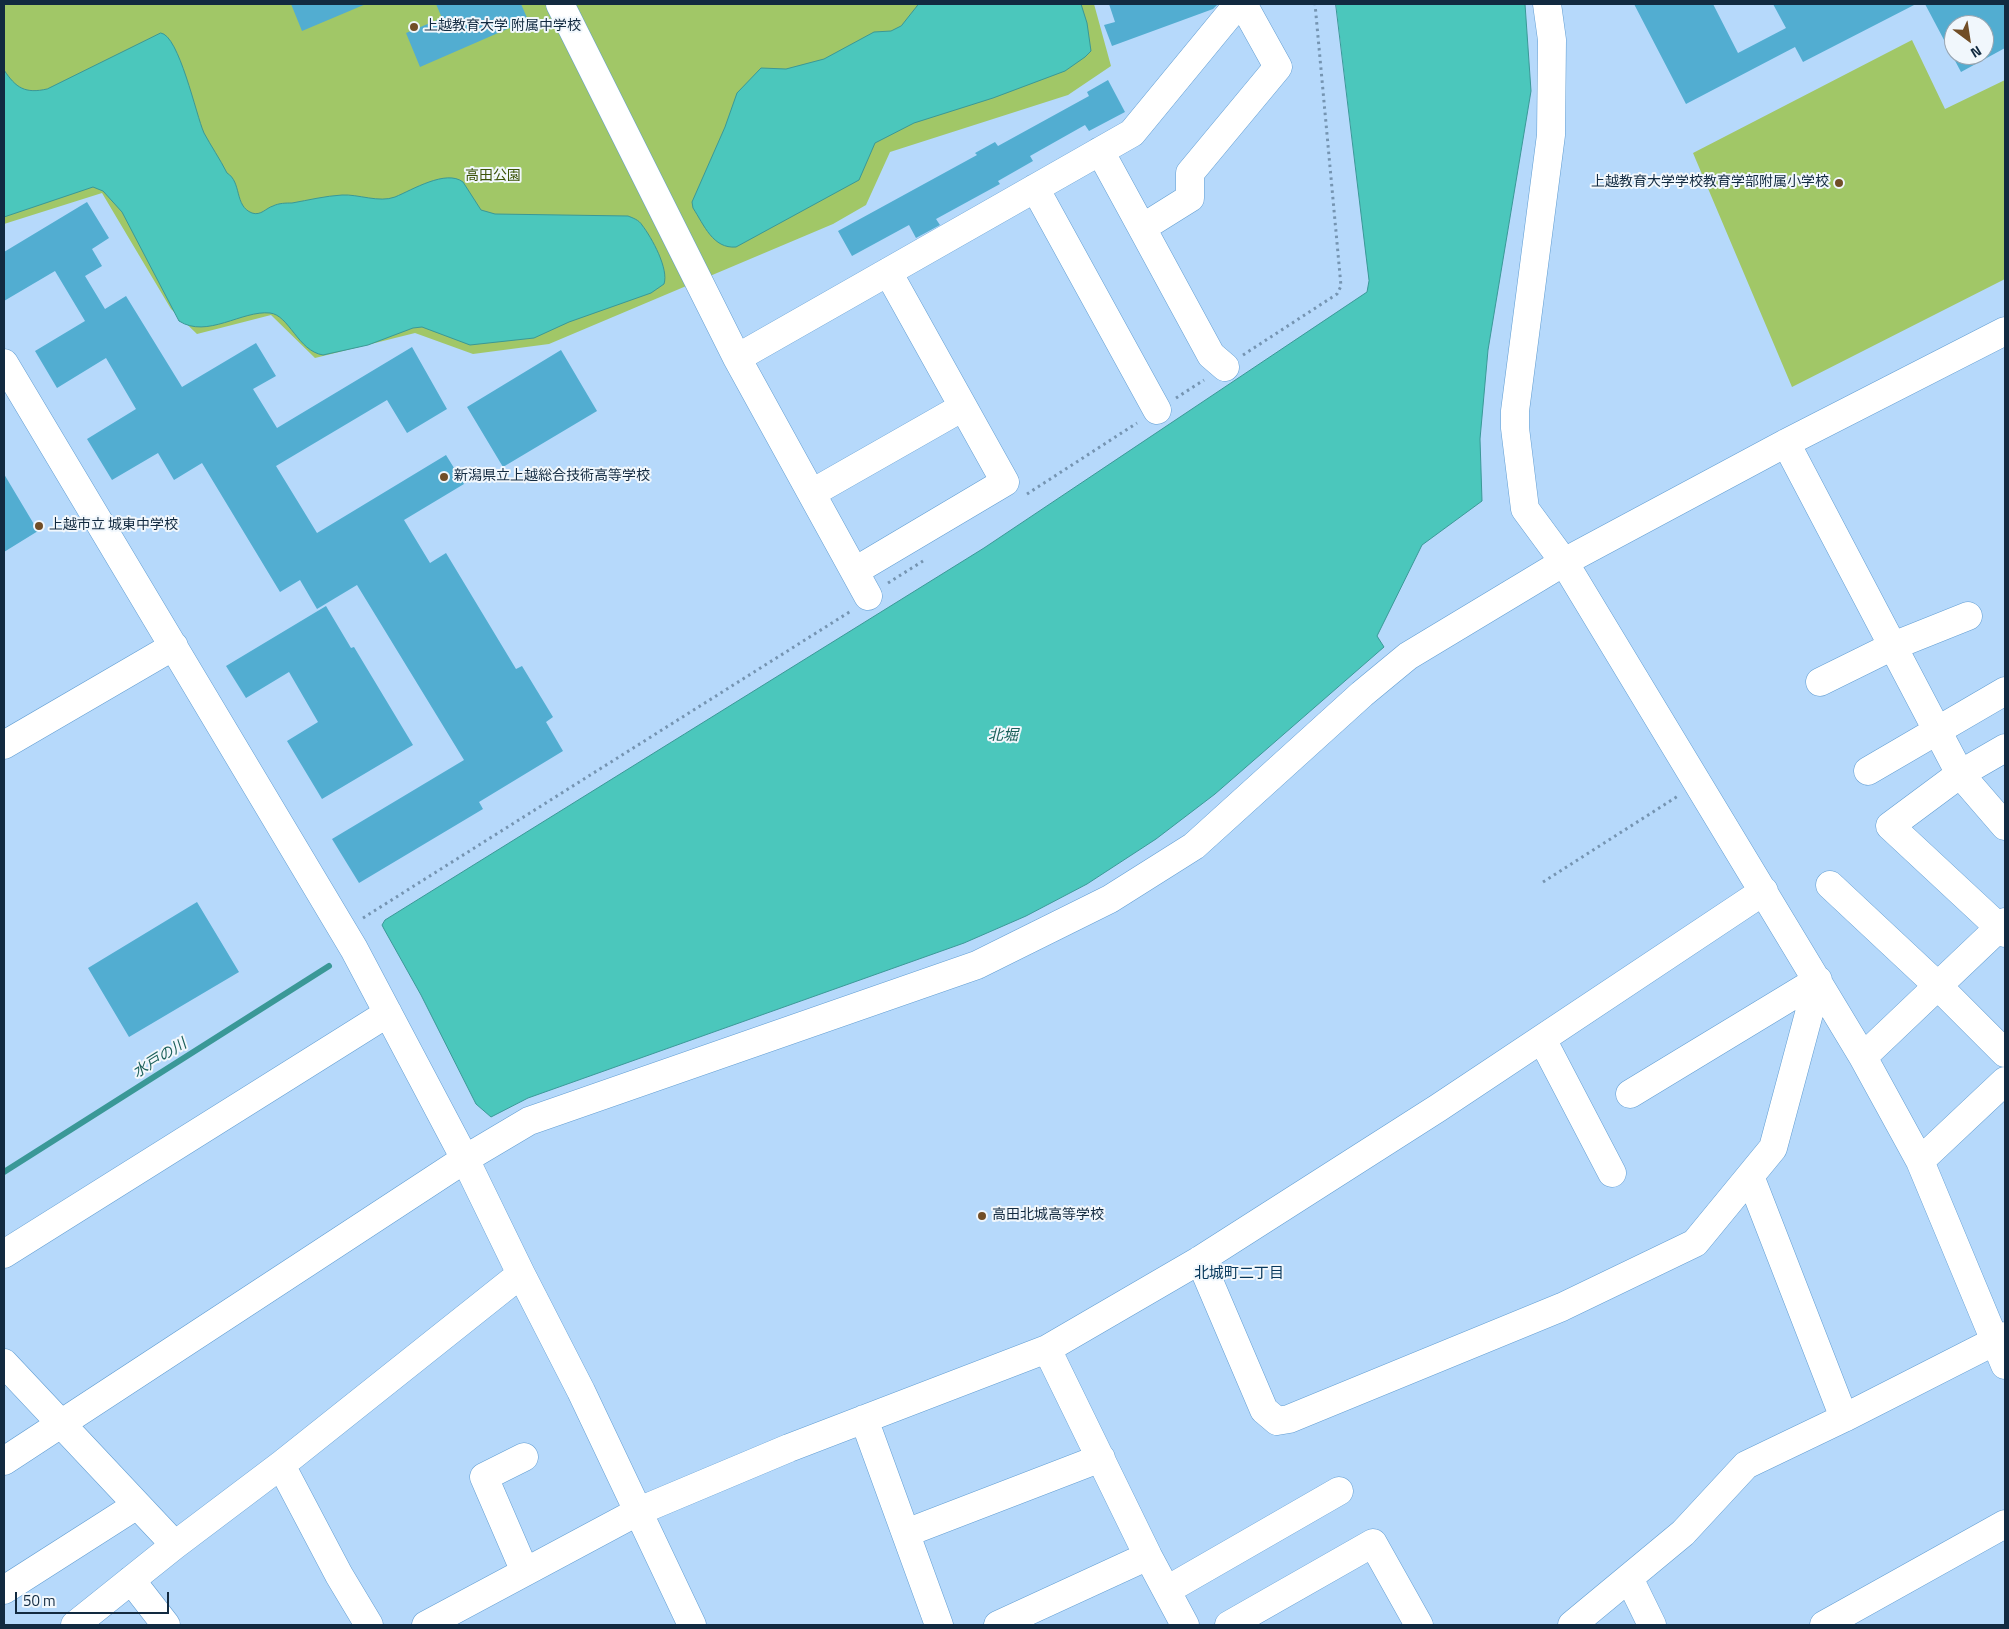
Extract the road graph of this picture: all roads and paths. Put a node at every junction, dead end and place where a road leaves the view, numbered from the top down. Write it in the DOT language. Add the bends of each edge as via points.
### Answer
graph roads {
  1 [pos="560,4"];
  2 [pos="1238,4"];
  3 [pos="1243,4"];
  4 [pos="1547,4"];
  5 [pos="1100,151"];
  6 [pos="1035,188"];
  7 [pos="1142,228"];
  8 [pos="888,272"];
  9 [pos="2005,331"];
  10 [pos="737,358"];
  11 [pos="4,363"];
  12 [pos="1225,367"];
  13 [pos="963,406"];
  14 [pos="1157,410"];
  15 [pos="1786,443"];
  16 [pos="812,493"];
  17 [pos="1564,562"];
  18 [pos="855,571"];
  19 [pos="868,596"];
  20 [pos="1968,616"];
  21 [pos="174,646"];
  22 [pos="1893,646"];
  23 [pos="1820,682"];
  24 [pos="2005,691"];
  25 [pos="1937,730"];
  26 [pos="4,745"];
  27 [pos="2005,748"];
  28 [pos="1868,771"];
  29 [pos="1960,774"];
  30 [pos="1698,784"];
  31 [pos="2005,826"];
  32 [pos="1543,882"];
  33 [pos="1830,885"];
  34 [pos="1764,891"];
  35 [pos="359,921"];
  36 [pos="2004,927"];
  37 [pos="1818,980"];
  38 [pos="1938,986"];
  39 [pos="388,1013"];
  40 [pos="1542,1039"];
  41 [pos="2005,1053"];
  42 [pos="1863,1057"];
  43 [pos="2005,1081"];
  44 [pos="1630,1094"];
  45 [pos="465,1159"];
  46 [pos="1920,1162"];
  47 [pos="1612,1173"];
  48 [pos="1750,1176"];
  49 [pos="4,1254"];
  50 [pos="1200,1260"];
  51 [pos="521,1274"];
  52 [pos="2002,1347"];
  53 [pos="1047,1349"];
  54 [pos="4,1363"];
  55 [pos="1844,1418"];
  56 [pos="864,1420"];
  57 [pos="62,1424"];
  58 [pos="524,1457"];
  59 [pos="1101,1458"];
  60 [pos="4,1461"];
  61 [pos="281,1465"];
  62 [pos="1339,1491"];
  63 [pos="138,1505"];
  64 [pos="639,1511"];
  65 [pos="2005,1524"];
  66 [pos="906,1534"];
  67 [pos="175,1545"];
  68 [pos="1148,1556"];
  69 [pos="525,1572"];
  70 [pos="1629,1578"];
  71 [pos="132,1580"];
  72 [pos="4,1590"];
  73 [pos="1167,1590"];
  74 [pos="75,1625"];
  75 [pos="166,1625"];
  76 [pos="369,1625"];
  77 [pos="426,1625"];
  78 [pos="692,1625"];
  79 [pos="939,1625"];
  80 [pos="998,1625"];
  81 [pos="1185,1625"];
  82 [pos="1229,1625"];
  83 [pos="1418,1625"];
  84 [pos="1572,1625"];
  85 [pos="1652,1625"];
  86 [pos="1824,1625"];
  1 -- 10 [label="street"];
  2 -- 5 [label="street" via="1132,133"];
  3 -- 7 [label="street" via="1278,67 1190,172 1190,198"];
  4 -- 17 [label="street" via="1552,40 1551,135 1515,428 1525,509"];
  5 -- 6 [label="street"];
  5 -- 7 [label="street"];
  6 -- 8 [label="street"];
  6 -- 14 [label="street"];
  7 -- 12 [label="street" via="1211,356"];
  8 -- 10 [label="street"];
  8 -- 13 [label="street"];
  9 -- 15 [label="street"];
  10 -- 16 [label="street"];
  11 -- 21 [label="street"];
  13 -- 16 [label="street"];
  13 -- 18 [label="street" via="1006,482"];
  15 -- 17 [label="street"];
  15 -- 22 [label="street"];
  16 -- 18 [label="street"];
  17 -- 30 [label="street"];
  17 -- 45 [label="street" via="1408,656 1194,846 1110,899 977,965 529,1121"];
  18 -- 19 [label="street"];
  19 -- 35 [label="path" via="854,609"];
  20 -- 22 [label="street"];
  21 -- 26 [label="street"];
  21 -- 39 [label="street" via="354,949"];
  22 -- 23 [label="street"];
  22 -- 25 [label="street"];
  24 -- 25 [label="street"];
  25 -- 28 [label="street"];
  25 -- 29 [label="street"];
  27 -- 29 [label="street"];
  29 -- 31 [label="street"];
  29 -- 36 [label="street" via="1890,826"];
  30 -- 32 [label="path"];
  30 -- 34 [label="street"];
  33 -- 38 [label="street"];
  34 -- 37 [label="street"];
  34 -- 40 [label="street"];
  36 -- 38 [label="street"];
  37 -- 42 [label="street"];
  37 -- 44 [label="street"];
  37 -- 48 [label="street" via="1773,1148"];
  38 -- 41 [label="street"];
  38 -- 42 [label="street"];
  39 -- 45 [label="street"];
  39 -- 49 [label="street"];
  40 -- 47 [label="street"];
  40 -- 50 [label="street"];
  42 -- 46 [label="street"];
  43 -- 46 [label="street"];
  45 -- 51 [label="street"];
  45 -- 57 [label="street"];
  46 -- 52 [label="street"];
  48 -- 50 [label="street" via="1695,1243 1562,1307 1289,1419 1277,1421 1264,1410"];
  48 -- 55 [label="street"];
  50 -- 53 [label="street"];
  51 -- 61 [label="street"];
  51 -- 64 [label="street"];
  52 -- 55 [label="street"];
  53 -- 56 [label="street"];
  53 -- 59 [label="street"];
  54 -- 57 [label="street"];
  55 -- 70 [label="street" via="1746,1465 1683,1533"];
  56 -- 64 [label="street"];
  56 -- 66 [label="street"];
  57 -- 60 [label="street"];
  57 -- 63 [label="street"];
  58 -- 69 [label="street" via="484,1477"];
  59 -- 66 [label="street"];
  59 -- 68 [label="street"];
  61 -- 67 [label="street"];
  61 -- 76 [label="street"];
  62 -- 73 [label="street"];
  63 -- 67 [label="street"];
  63 -- 72 [label="street"];
  64 -- 69 [label="street"];
  64 -- 78 [label="street"];
  65 -- 86 [label="street"];
  66 -- 79 [label="street"];
  67 -- 71 [label="street"];
  68 -- 73 [label="street"];
  68 -- 80 [label="street"];
  69 -- 77 [label="street"];
  70 -- 84 [label="street"];
  70 -- 85 [label="street"];
  71 -- 74 [label="street"];
  71 -- 75 [label="street"];
  73 -- 81 [label="street"];
  82 -- 83 [label="street" via="1374,1543"];
}
